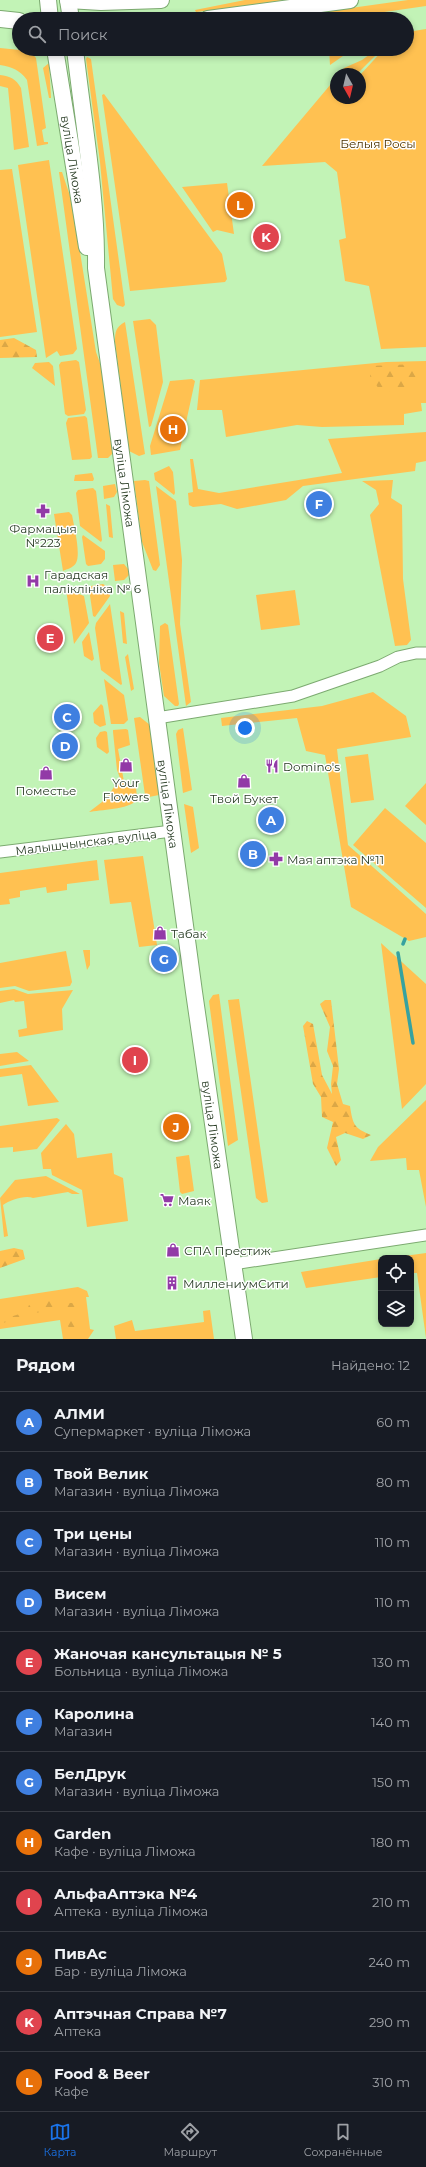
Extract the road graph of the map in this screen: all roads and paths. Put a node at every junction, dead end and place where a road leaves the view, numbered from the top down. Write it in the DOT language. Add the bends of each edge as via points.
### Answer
graph roads {
  1 [pos="48,0"];
  2 [pos="68,0"];
  3 [pos="161,0"];
  4 [pos="350,0"];
  5 [pos="49,12"];
  6 [pos="70,12"];
  7 [pos="260,12"];
  8 [pos="0,19"];
  9 [pos="12,20"];
  10 [pos="56,56"];
  11 [pos="76,56"];
  12 [pos="96,268"];
  13 [pos="426,653"];
  14 [pos="157,718"];
  15 [pos="172,831"];
  16 [pos="0,852"];
  17 [pos="426,1235"];
  18 [pos="233,1264"];
  19 [pos="244,1339"];
  1 -- 5 [label="street"];
  2 -- 3 [label="street"];
  2 -- 6 [label="street"];
  4 -- 7 [label="street"];
  8 -- 9 [label="street"];
  10 -- 12 [label="street, вуліца Ліможа" via="87,246"];
  11 -- 12 [label="street, вуліца Ліможа" via="91,177"];
  12 -- 14 [label="street, вуліца Ліможа"];
  13 -- 14 [label="street" via="416,652 398,657 380,666 293,696"];
  14 -- 15 [label="street, вуліца Ліможа"];
  15 -- 16 [label="street, Малышчынская вуліца"];
  15 -- 18 [label="street, вуліца Ліможа"];
  17 -- 18 [label="street"];
  18 -- 19 [label="street, вуліца Ліможа"];
}
